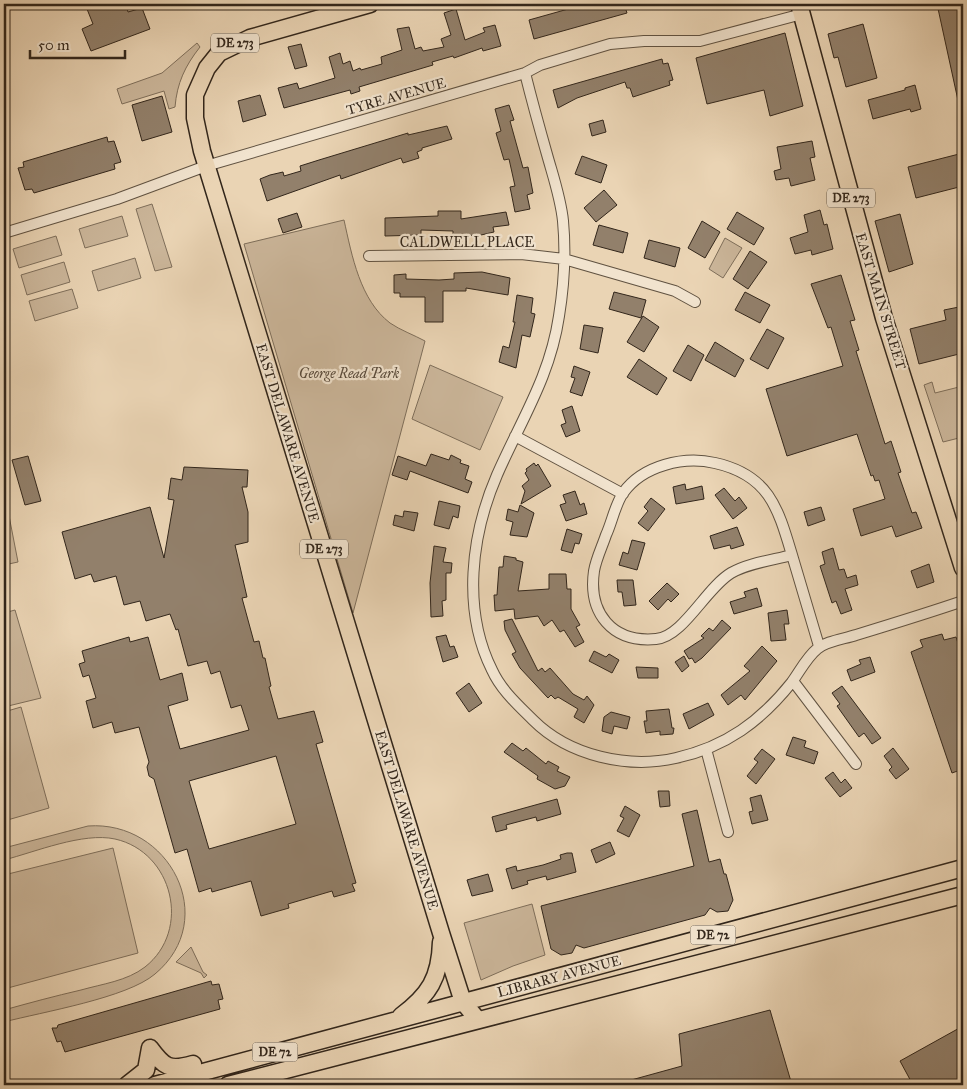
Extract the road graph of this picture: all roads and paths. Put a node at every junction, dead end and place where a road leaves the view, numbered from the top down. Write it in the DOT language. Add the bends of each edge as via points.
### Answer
graph roads {
  1 [pos="370,4"];
  2 [pos="800,9"];
  3 [pos="525,73"];
  4 [pos="206,166"];
  5 [pos="4,233"];
  6 [pos="369,256"];
  7 [pos="564,259"];
  8 [pos="695,302"];
  9 [pos="516,436"];
  10 [pos="623,494"];
  11 [pos="945,510"];
  12 [pos="963,540"];
  13 [pos="792,555"];
  14 [pos="963,568"];
  15 [pos="963,601"];
  16 [pos="819,646"];
  17 [pos="793,681"];
  18 [pos="706,749"];
  19 [pos="856,764"];
  20 [pos="728,832"];
  21 [pos="963,868"];
  22 [pos="963,895"];
  23 [pos="441,933"];
  24 [pos="464,1002"];
  25 [pos="395,1020"];
  26 [pos="478,1020"];
  27 [pos="302,1045"];
  28 [pos="127,1085"];
  29 [pos="155,1085"];
  30 [pos="228,1085"];
  1 -- 4 [label="main road, EAST DELAWARE AVENUE / DE 273" via="250,38 214,58 201,78 194,102 196,128"];
  2 -- 3 [label="street, TYRE AVENUE" via="700,41 610,44 540,65"];
  2 -- 11 [label="main road, EAST MAIN STREET / DE 273" via="884,318"];
  3 -- 4 [label="street, TYRE AVENUE"];
  3 -- 7 [label="street" via="560,200"];
  4 -- 5 [label="street, TYRE AVENUE" via="117,199"];
  4 -- 23 [label="main road, EAST DELAWARE AVENUE / DE 273"];
  6 -- 7 [label="street, CALDWELL PLACE" via="521,254"];
  7 -- 8 [label="street, CALDWELL PLACE" via="675,291"];
  7 -- 9 [label="street" via="559,316 548,366"];
  9 -- 10 [label="street"];
  9 -- 18 [label="street" via="496,478 480,530 473,572 476,623 493,673 505,691 538,725 573,747 607,758 641,761 665,760"];
  10 -- 13 [label="street" via="635,480 674,462 699,461 727,466 751,478 772,498"];
  10 -- 13 [label="street" via="596,563 593,588 598,612 605,623 631,637 659,639 671,634 711,589 732,572"];
  11 -- 12 [label="main road"];
  11 -- 14 [label="main road, EAST MAIN STREET / DE 273"];
  13 -- 16 [label="street"];
  15 -- 16 [label="street"];
  16 -- 17 [label="street"];
  17 -- 18 [label="street" via="754,723"];
  17 -- 19 [label="street"];
  18 -- 20 [label="street"];
  21 -- 24 [label="main road, LIBRARY AVENUE / DE 72"];
  22 -- 26 [label="main road, LIBRARY AVENUE / DE 72"];
  23 -- 24 [label="main road, EAST DELAWARE AVENUE / DE 273"];
  23 -- 25 [label="main road" via="440,957 431,986 426,995"];
  24 -- 25 [label="main road, LIBRARY AVENUE / DE 72"];
  24 -- 26 [label="main road, EAST DELAWARE AVENUE / DE 273"];
  25 -- 27 [label="main road, LIBRARY AVENUE / DE 72"];
  26 -- 30 [label="main road, LIBRARY AVENUE / DE 72"];
  27 -- 28 [label="main road" via="264,1045 172,1068 161,1063 150,1048 146,1070"];
  27 -- 29 [label="main road, LIBRARY AVENUE / DE 72"];
}
